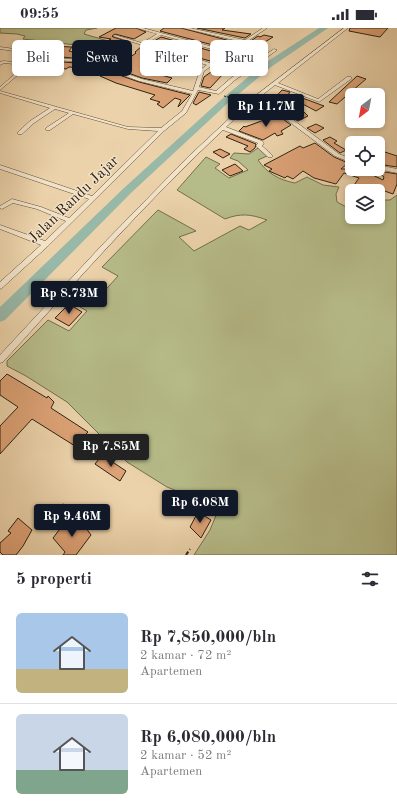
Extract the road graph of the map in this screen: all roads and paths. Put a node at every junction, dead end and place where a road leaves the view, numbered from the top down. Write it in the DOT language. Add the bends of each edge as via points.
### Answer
graph roads {
  1 [pos="139,28"];
  2 [pos="184,28"];
  3 [pos="265,28"];
  4 [pos="346,28"];
  5 [pos="160,34"];
  6 [pos="115,36"];
  7 [pos="149,40"];
  8 [pos="181,40"];
  9 [pos="240,40"];
  10 [pos="247,40"];
  11 [pos="140,43"];
  12 [pos="0,48"];
  13 [pos="12,50"];
  14 [pos="275,50"];
  15 [pos="64,59"];
  16 [pos="202,62"];
  17 [pos="12,63"];
  18 [pos="0,64"];
  19 [pos="210,64"];
  20 [pos="15,76"];
  21 [pos="350,78"];
  22 [pos="274,82"];
  23 [pos="0,89"];
  24 [pos="196,91"];
  25 [pos="0,92"];
  26 [pos="219,94"];
  27 [pos="246,102"];
  28 [pos="53,108"];
  29 [pos="73,112"];
  30 [pos="48,129"];
  31 [pos="228,129"];
  32 [pos="162,130"];
  33 [pos="20,133"];
  34 [pos="270,156"];
  35 [pos="345,158"];
  36 [pos="0,167"];
  37 [pos="385,168"];
  38 [pos="397,171"];
  39 [pos="88,197"];
  40 [pos="2,207"];
  41 [pos="65,219"];
  42 [pos="0,227"];
  43 [pos="46,244"];
  44 [pos="0,286"];
  45 [pos="0,360"];
  46 [pos="190,549"];
  47 [pos="186,555"];
  1 -- 5 [label="street"];
  2 -- 9 [label="street"];
  3 -- 10 [label="street, Jalan Randu Jajar"];
  4 -- 22 [label="street"];
  5 -- 7 [label="street"];
  5 -- 8 [label="street"];
  6 -- 11 [label="street"];
  12 -- 13 [label="street"];
  14 -- 24 [label="street" via="217,93"];
  15 -- 24 [label="street" via="92,63 141,80"];
  16 -- 19 [label="street"];
  17 -- 18 [label="street"];
  19 -- 24 [label="street, Jalan Randu Jajar" via="200,72"];
  20 -- 23 [label="street"];
  21 -- 22 [label="street" via="319,101"];
  22 -- 27 [label="street"];
  24 -- 32 [label="street, Jalan Randu Jajar" via="184,112"];
  25 -- 28 [label="street"];
  26 -- 27 [label="path"];
  27 -- 31 [label="street"];
  27 -- 35 [label="street" via="286,117"];
  28 -- 29 [label="street"];
  28 -- 33 [label="street"];
  29 -- 30 [label="street"];
  29 -- 32 [label="street" via="134,129"];
  31 -- 34 [label="street" via="261,143 259,146"];
  31 -- 45 [label="street" via="191,157"];
  32 -- 39 [label="street, Jalan Randu Jajar"];
  36 -- 39 [label="street"];
  37 -- 38 [label="street"];
  39 -- 41 [label="street, Jalan Randu Jajar"];
  40 -- 41 [label="street" via="11,201 39,208"];
  41 -- 43 [label="street, Jalan Randu Jajar"];
  42 -- 43 [label="street"];
  43 -- 44 [label="street, Jalan Randu Jajar"];
  46 -- 47 [label="path"];
}
